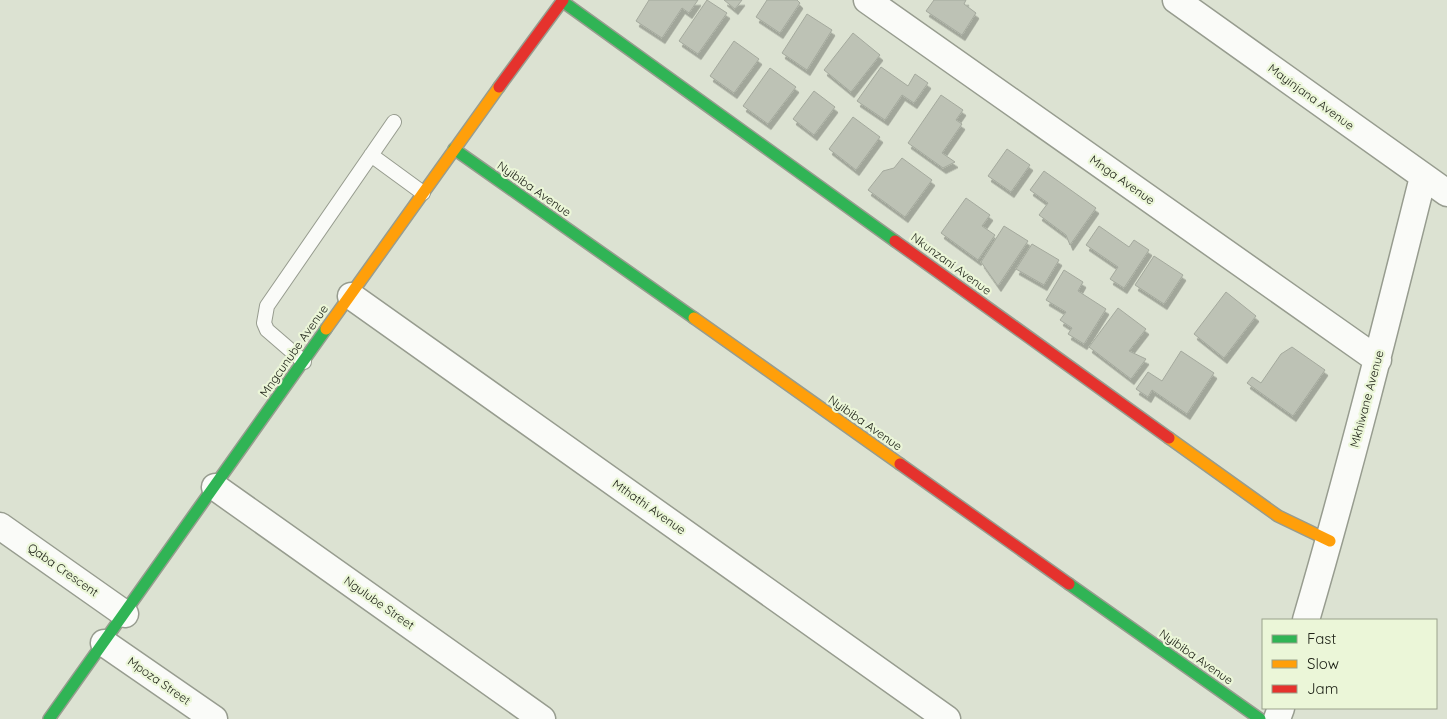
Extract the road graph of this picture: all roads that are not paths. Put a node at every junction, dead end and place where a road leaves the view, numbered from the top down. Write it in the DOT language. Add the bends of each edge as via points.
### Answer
graph roads {
  1 [pos="867,0"];
  2 [pos="1176,0"];
  3 [pos="562,1"];
  4 [pos="394,122"];
  5 [pos="454,149"];
  6 [pos="371,155"];
  7 [pos="1423,177"];
  8 [pos="423,193"];
  9 [pos="1447,193"];
  10 [pos="351,296"];
  11 [pos="1378,360"];
  12 [pos="304,362"];
  13 [pos="215,487"];
  14 [pos="0,526"];
  15 [pos="1330,541"];
  16 [pos="125,614"];
  17 [pos="1306,619"];
  18 [pos="104,643"];
  19 [pos="49,719"];
  20 [pos="214,719"];
  21 [pos="542,719"];
  22 [pos="947,719"];
  23 [pos="1260,719"];
  1 -- 11 [label="street, Mnga Avenue"];
  2 -- 7 [label="street, Mayinjana Avenue"];
  3 -- 5 [label="street, Mngcunube Avenue"];
  3 -- 15 [label="street, Nkunzani Avenue" via="1278,516"];
  4 -- 6 [label="lane"];
  5 -- 8 [label="street, Mngcunube Avenue"];
  5 -- 23 [label="street, Nyibiba Avenue"];
  6 -- 8 [label="lane"];
  6 -- 12 [label="lane" via="267,306 264,323 267,330"];
  7 -- 9 [label="street, Mayinjana Avenue"];
  7 -- 11 [label="street, Mkhiwane Avenue"];
  8 -- 10 [label="street, Mngcunube Avenue"];
  10 -- 12 [label="street, Mngcunube Avenue"];
  10 -- 22 [label="street, Mthathi Avenue"];
  11 -- 15 [label="street, Mkhiwane Avenue"];
  12 -- 13 [label="street, Mngcunube Avenue"];
  13 -- 16 [label="street, Mngcunube Avenue"];
  13 -- 21 [label="street, Ngulube Street"];
  14 -- 16 [label="street, Qaba Crescent"];
  15 -- 17 [label="street, Mkhiwane Avenue"];
  16 -- 18 [label="street, Mngcunube Avenue"];
  18 -- 19 [label="street, Mngcunube Avenue"];
  18 -- 20 [label="street, Mpoza Street"];
}
